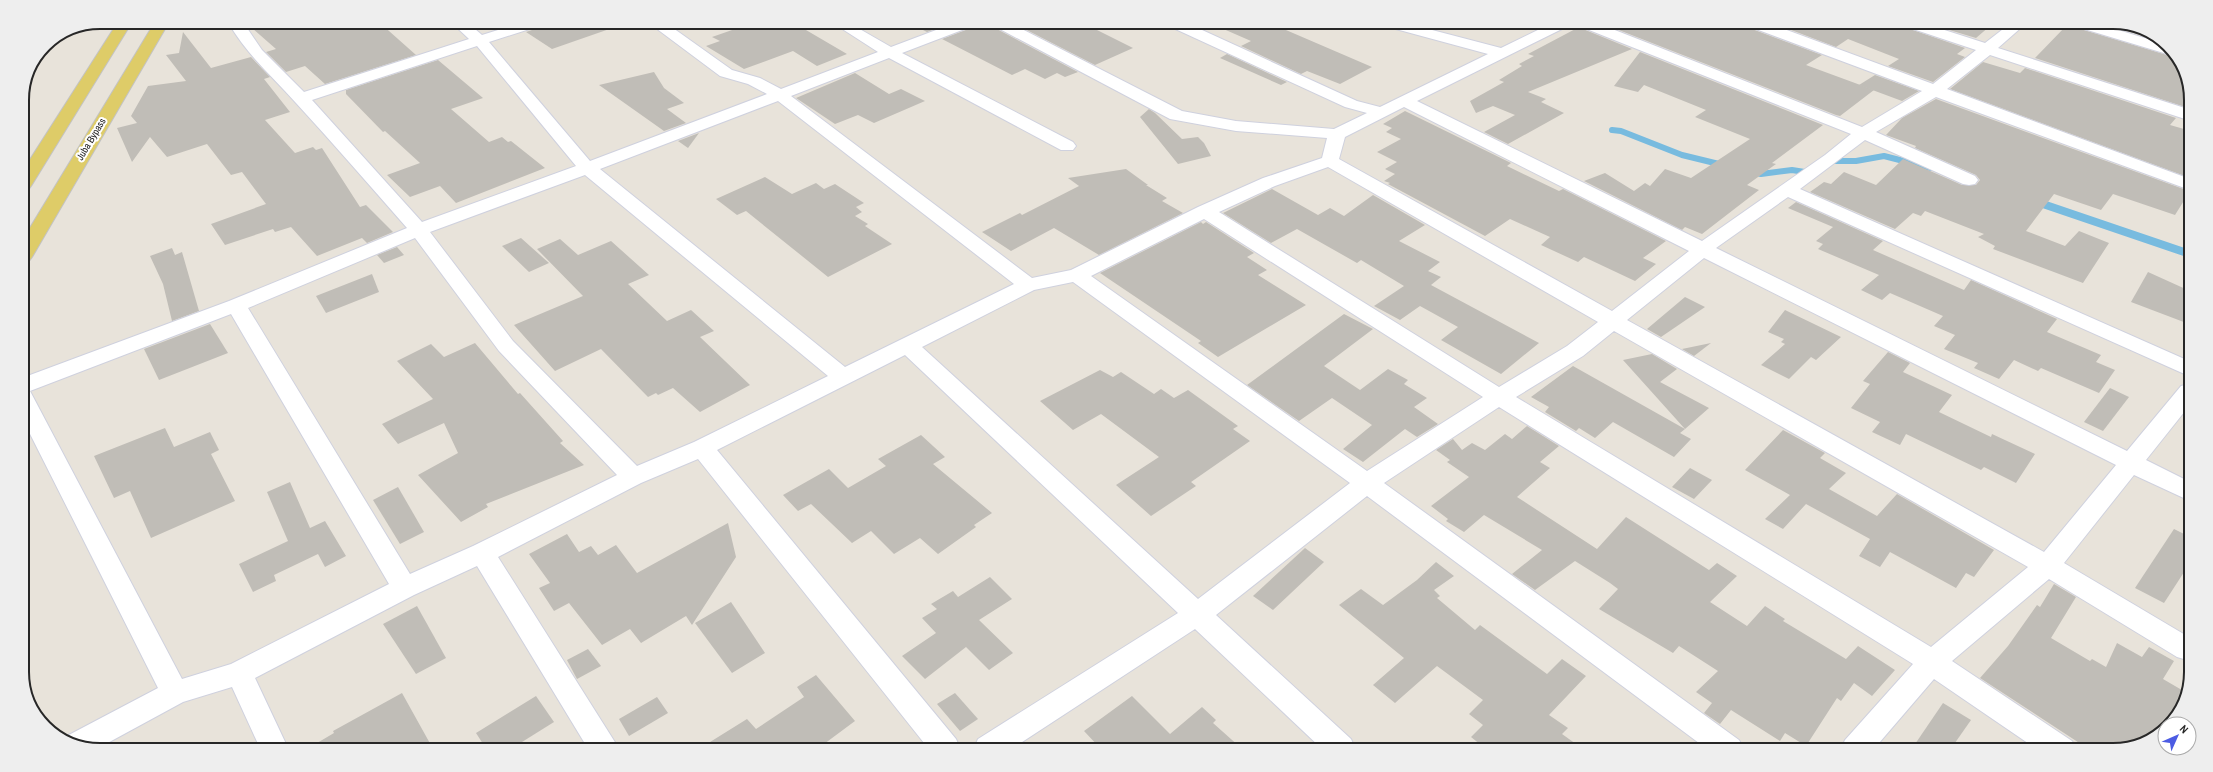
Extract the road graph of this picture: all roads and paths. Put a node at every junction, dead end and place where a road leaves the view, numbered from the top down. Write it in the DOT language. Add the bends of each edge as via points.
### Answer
graph roads {
  1 [pos="121,29"];
  2 [pos="158,29"];
  3 [pos="238,29"];
  4 [pos="466,29"];
  5 [pos="516,29"];
  6 [pos="664,29"];
  7 [pos="849,29"];
  8 [pos="952,29"];
  9 [pos="1011,29"];
  10 [pos="1187,29"];
  11 [pos="1412,29"];
  12 [pos="1543,29"];
  13 [pos="1599,29"];
  14 [pos="1769,29"];
  15 [pos="1927,29"];
  16 [pos="2012,29"];
  17 [pos="2099,29"];
  18 [pos="480,41"];
  19 [pos="2160,47"];
  20 [pos="1987,48"];
  21 [pos="890,53"];
  22 [pos="1503,53"];
  23 [pos="1936,90"];
  24 [pos="779,94"];
  25 [pos="301,98"];
  26 [pos="1404,100"];
  27 [pos="1382,112"];
  28 [pos="2184,114"];
  29 [pos="1863,133"];
  30 [pos="1337,134"];
  31 [pos="1067,146"];
  32 [pos="1330,161"];
  33 [pos="587,168"];
  34 [pos="29,175"];
  35 [pos="1969,180"];
  36 [pos="2184,183"];
  37 [pos="1787,190"];
  38 [pos="1205,211"];
  39 [pos="419,230"];
  40 [pos="29,245"];
  41 [pos="1703,249"];
  42 [pos="1077,274"];
  43 [pos="1028,285"];
  44 [pos="236,305"];
  45 [pos="1612,320"];
  46 [pos="907,345"];
  47 [pos="2184,367"];
  48 [pos="843,377"];
  49 [pos="29,383"];
  50 [pos="1499,397"];
  51 [pos="2184,397"];
  52 [pos="29,410"];
  53 [pos="702,448"];
  54 [pos="2131,462"];
  55 [pos="633,477"];
  56 [pos="1367,483"];
  57 [pos="2184,489"];
  58 [pos="482,553"];
  59 [pos="2047,566"];
  60 [pos="405,588"];
  61 [pos="1198,614"];
  62 [pos="2184,647"];
  63 [pos="1932,662"];
  64 [pos="240,673"];
  65 [pos="175,693"];
  66 [pos="84,741"];
  67 [pos="272,743"];
  68 [pos="601,743"];
  69 [pos="942,743"];
  70 [pos="996,743"];
  71 [pos="1336,743"];
  72 [pos="1721,743"];
  73 [pos="1861,743"];
  74 [pos="2052,743"];
  1 -- 34 [label="main road"];
  2 -- 40 [label="main road, Juba Bypass"];
  3 -- 25 [label="street" via="277,76"];
  4 -- 18 [label="street"];
  5 -- 18 [label="street"];
  6 -- 24 [label="street" via="726,73 754,81"];
  7 -- 21 [label="street"];
  8 -- 21 [label="street"];
  9 -- 30 [label="street" via="1176,115 1202,122 1240,127"];
  10 -- 27 [label="street" via="1351,104"];
  11 -- 22 [label="street"];
  12 -- 22 [label="street"];
  13 -- 29 [label="street"];
  14 -- 23 [label="street"];
  15 -- 20 [label="street"];
  16 -- 20 [label="street"];
  17 -- 19 [label="street"];
  18 -- 25 [label="street"];
  18 -- 33 [label="street"];
  20 -- 23 [label="street"];
  20 -- 28 [label="street"];
  21 -- 24 [label="street"];
  21 -- 31 [label="street"];
  22 -- 26 [label="street"];
  23 -- 29 [label="street"];
  23 -- 36 [label="street"];
  24 -- 33 [label="street"];
  24 -- 43 [label="street"];
  25 -- 39 [label="street"];
  26 -- 27 [label="street"];
  26 -- 41 [label="street"];
  27 -- 30 [label="street"];
  29 -- 35 [label="street"];
  29 -- 37 [label="street"];
  30 -- 32 [label="street"];
  32 -- 38 [label="street" via="1269,182"];
  32 -- 45 [label="street"];
  33 -- 39 [label="street"];
  33 -- 48 [label="street"];
  37 -- 41 [label="street"];
  37 -- 47 [label="street"];
  38 -- 42 [label="street"];
  38 -- 50 [label="street"];
  39 -- 44 [label="street"];
  39 -- 55 [label="street" via="506,346"];
  41 -- 45 [label="street"];
  41 -- 54 [label="street"];
  42 -- 43 [label="street"];
  42 -- 56 [label="street"];
  43 -- 46 [label="street"];
  44 -- 49 [label="street"];
  44 -- 60 [label="street"];
  45 -- 50 [label="street" via="1575,351"];
  45 -- 59 [label="street"];
  46 -- 48 [label="street"];
  46 -- 61 [label="street"];
  48 -- 53 [label="street"];
  50 -- 56 [label="street"];
  50 -- 63 [label="street"];
  51 -- 54 [label="street"];
  52 -- 65 [label="street"];
  53 -- 55 [label="street"];
  53 -- 69 [label="street"];
  54 -- 57 [label="street"];
  54 -- 59 [label="street"];
  55 -- 58 [label="street"];
  56 -- 61 [label="street"];
  56 -- 72 [label="street"];
  58 -- 60 [label="street"];
  58 -- 68 [label="street"];
  59 -- 62 [label="street"];
  59 -- 63 [label="street"];
  60 -- 64 [label="street"];
  61 -- 70 [label="street"];
  61 -- 71 [label="street"];
  63 -- 73 [label="street"];
  63 -- 74 [label="street"];
  64 -- 65 [label="street"];
  64 -- 67 [label="street"];
  65 -- 66 [label="street"];
}
